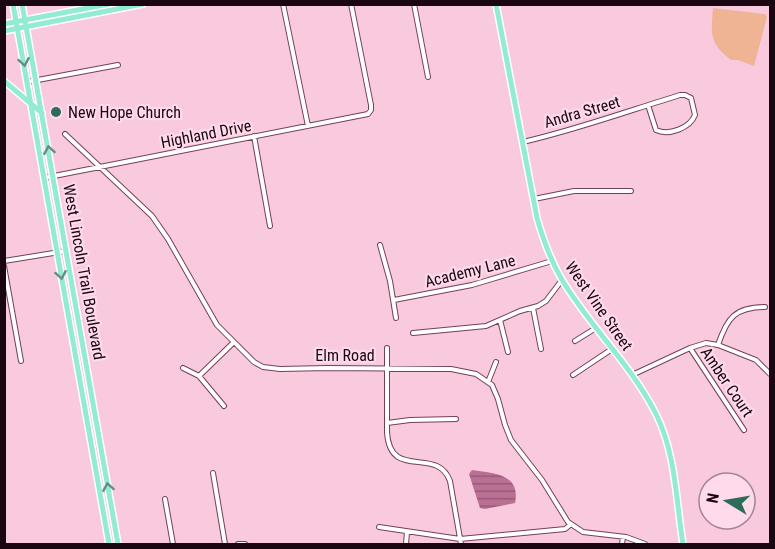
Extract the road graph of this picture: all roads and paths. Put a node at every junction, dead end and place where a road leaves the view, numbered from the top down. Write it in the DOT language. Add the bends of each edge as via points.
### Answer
graph roads {
  1 [pos="14,4"];
  2 [pos="22,4"];
  3 [pos="109,4"];
  4 [pos="143,4"];
  5 [pos="284,4"];
  6 [pos="351,4"];
  7 [pos="414,4"];
  8 [pos="496,4"];
  9 [pos="25,23"];
  10 [pos="4,24"];
  11 [pos="17,25"];
  12 [pos="4,31"];
  13 [pos="118,65"];
  14 [pos="428,77"];
  15 [pos="4,81"];
  16 [pos="35,81"];
  17 [pos="27,82"];
  18 [pos="31,104"];
  19 [pos="648,105"];
  20 [pos="42,113"];
  21 [pos="308,126"];
  22 [pos="65,134"];
  23 [pos="254,136"];
  24 [pos="523,142"];
  25 [pos="100,167"];
  26 [pos="53,176"];
  27 [pos="44,178"];
  28 [pos="631,191"];
  29 [pos="534,199"];
  30 [pos="270,226"];
  31 [pos="380,245"];
  32 [pos="66,250"];
  33 [pos="57,252"];
  34 [pos="4,261"];
  35 [pos="552,261"];
  36 [pos="4,266"];
  37 [pos="562,280"];
  38 [pos="394,300"];
  39 [pos="765,307"];
  40 [pos="533,308"];
  41 [pos="396,318"];
  42 [pos="500,320"];
  43 [pos="596,328"];
  44 [pos="413,333"];
  45 [pos="574,341"];
  46 [pos="233,343"];
  47 [pos="718,345"];
  48 [pos="387,348"];
  49 [pos="690,348"];
  50 [pos="541,349"];
  51 [pos="612,349"];
  52 [pos="508,352"];
  53 [pos="21,362"];
  54 [pos="496,362"];
  55 [pos="183,368"];
  56 [pos="388,369"];
  57 [pos="771,374"];
  58 [pos="573,375"];
  59 [pos="632,375"];
  60 [pos="199,376"];
  61 [pos="488,382"];
  62 [pos="224,406"];
  63 [pos="456,419"];
  64 [pos="387,423"];
  65 [pos="744,430"];
  66 [pos="213,473"];
  67 [pos="165,499"];
  68 [pos="570,525"];
  69 [pos="380,527"];
  70 [pos="406,531"];
  71 [pos="623,537"];
  72 [pos="460,542"];
  73 [pos="109,544"];
  74 [pos="118,544"];
  75 [pos="173,544"];
  76 [pos="225,544"];
  77 [pos="406,544"];
  78 [pos="622,544"];
  79 [pos="645,544"];
  80 [pos="683,544"];
  1 -- 11 [label="main road, West Lincoln Trail Boulevard"];
  2 -- 9 [label="main road, West Lincoln Trail Boulevard"];
  3 -- 9 [label="main road"];
  4 -- 9 [label="main road"];
  5 -- 21 [label="street"];
  6 -- 21 [label="street, Highland Drive" via="371,110 368,114"];
  7 -- 14 [label="street"];
  8 -- 24 [label="main road, West Vine Street"];
  9 -- 11 [label="main road"];
  9 -- 16 [label="main road, West Lincoln Trail Boulevard"];
  10 -- 11 [label="main road"];
  11 -- 12 [label="main road"];
  11 -- 17 [label="main road, West Lincoln Trail Boulevard, one-way"];
  13 -- 16 [label="street"];
  15 -- 18 [label="main road"];
  16 -- 17 [label="street"];
  16 -- 20 [label="main road, West Lincoln Trail Boulevard"];
  17 -- 18 [label="main road, West Lincoln Trail Boulevard"];
  18 -- 20 [label="main road"];
  18 -- 27 [label="main road, West Lincoln Trail Boulevard"];
  19 -- 19 [label="street, Andra Street" via="656,130 662,133 692,123 695,115 693,102 685,95"];
  19 -- 24 [label="street, Andra Street"];
  26 -- 20 [label="main road, West Lincoln Trail Boulevard, one-way"];
  21 -- 23 [label="street, Highland Drive"];
  22 -- 25 [label="street, Elm Road"];
  23 -- 25 [label="street, Highland Drive"];
  23 -- 30 [label="street"];
  24 -- 29 [label="main road, West Vine Street"];
  25 -- 26 [label="street, Highland Drive"];
  25 -- 46 [label="street, Elm Road" via="152,216 210,315"];
  26 -- 27 [label="street, Highland Drive"];
  26 -- 32 [label="main road, West Lincoln Trail Boulevard"];
  27 -- 33 [label="main road, West Lincoln Trail Boulevard"];
  28 -- 29 [label="street" via="574,191"];
  29 -- 35 [label="main road, West Vine Street"];
  31 -- 38 [label="street"];
  32 -- 33 [label="street"];
  74 -- 32 [label="main road, West Lincoln Trail Boulevard, one-way"];
  33 -- 34 [label="street"];
  33 -- 73 [label="main road, West Lincoln Trail Boulevard, one-way"];
  35 -- 37 [label="main road, West Vine Street"];
  35 -- 38 [label="street, Academy Lane" via="472,285"];
  36 -- 53 [label="street"];
  37 -- 40 [label="street" via="546,301"];
  37 -- 43 [label="main road, West Vine Street"];
  38 -- 41 [label="street"];
  39 -- 47 [label="street" via="734,314"];
  40 -- 42 [label="street"];
  40 -- 50 [label="street"];
  42 -- 44 [label="street" via="486,326"];
  42 -- 52 [label="street"];
  43 -- 45 [label="street"];
  43 -- 51 [label="main road, West Vine Street"];
  46 -- 56 [label="street, Elm Road" via="254,362 269,369"];
  46 -- 60 [label="street"];
  47 -- 49 [label="street" via="706,343"];
  47 -- 57 [label="street" via="756,360"];
  48 -- 56 [label="street"];
  49 -- 59 [label="street"];
  49 -- 65 [label="street, Amber Court"];
  51 -- 58 [label="street"];
  51 -- 59 [label="main road, West Vine Street"];
  54 -- 61 [label="street"];
  55 -- 60 [label="street"];
  56 -- 61 [label="street, Elm Road" via="462,370"];
  56 -- 64 [label="street"];
  59 -- 80 [label="main road, West Vine Street" via="656,413 668,444"];
  60 -- 62 [label="street"];
  61 -- 68 [label="street" via="497,395 514,446 542,480"];
  63 -- 64 [label="street"];
  64 -- 72 [label="street" via="389,445 395,456 434,464 447,474"];
  66 -- 76 [label="street"];
  67 -- 75 [label="street"];
  68 -- 71 [label="street" via="589,534"];
  68 -- 72 [label="street" via="565,529"];
  69 -- 70 [label="street"];
  70 -- 72 [label="street"];
  70 -- 77 [label="street"];
  71 -- 78 [label="street"];
  71 -- 79 [label="street"];
}
